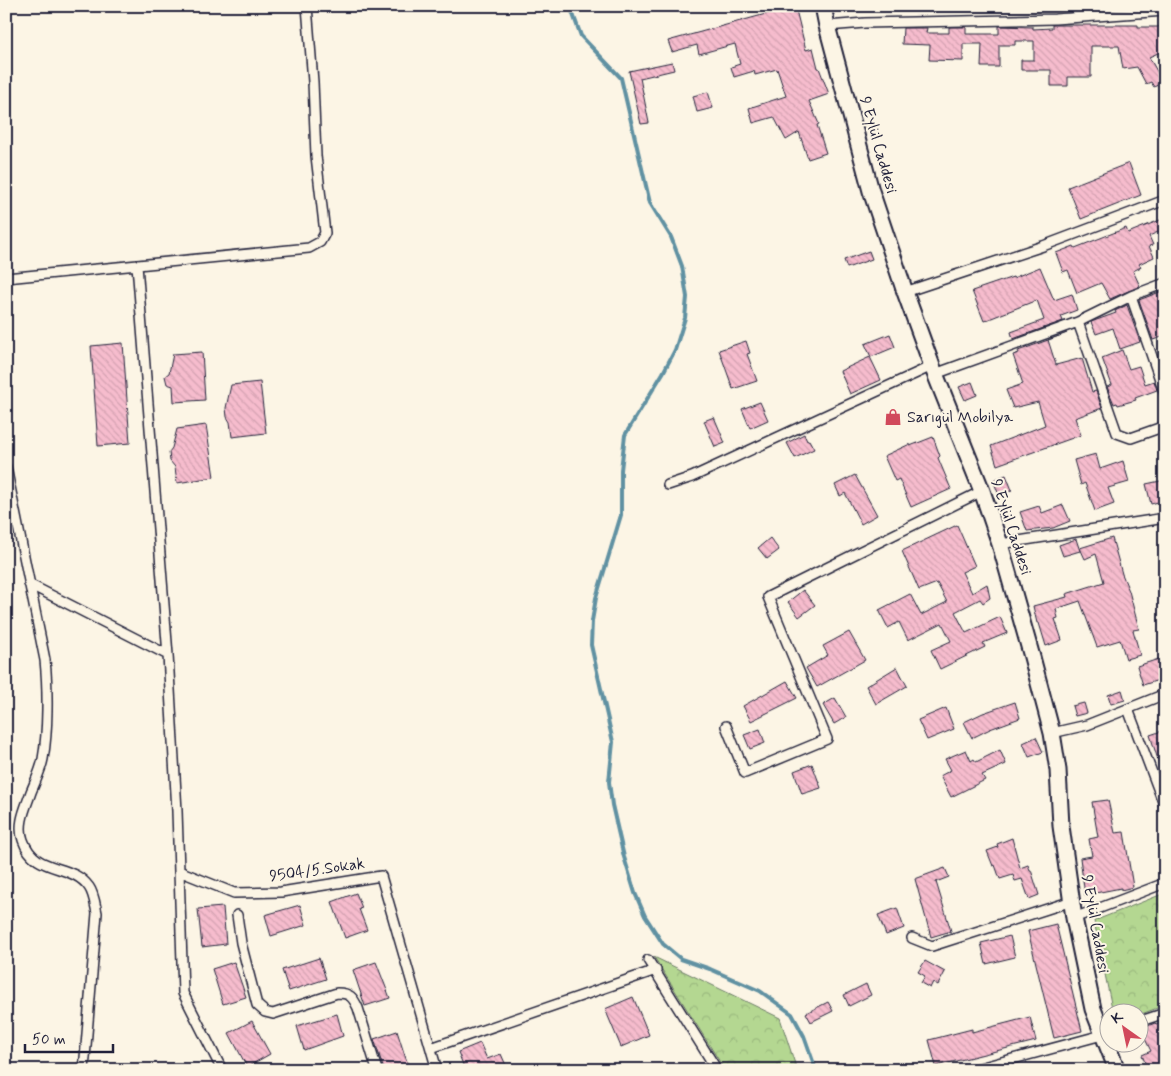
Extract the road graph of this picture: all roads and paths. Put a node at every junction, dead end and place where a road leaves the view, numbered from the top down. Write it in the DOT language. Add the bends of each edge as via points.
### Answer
graph roads {
  1 [pos="307,6"];
  2 [pos="823,6"];
  3 [pos="1118,10"];
  4 [pos="1165,11"];
  5 [pos="827,26"];
  6 [pos="1165,200"];
  7 [pos="136,265"];
  8 [pos="6,278"];
  9 [pos="1165,283"];
  10 [pos="904,292"];
  11 [pos="1131,296"];
  12 [pos="1078,322"];
  13 [pos="934,370"];
  14 [pos="1165,394"];
  15 [pos="1165,426"];
  16 [pos="6,467"];
  17 [pos="668,485"];
  18 [pos="982,491"];
  19 [pos="1165,518"];
  20 [pos="1000,544"];
  21 [pos="29,584"];
  22 [pos="168,655"];
  23 [pos="1165,694"];
  24 [pos="1128,709"];
  25 [pos="726,726"];
  26 [pos="1052,733"];
  27 [pos="1165,807"];
  28 [pos="179,872"];
  29 [pos="1165,883"];
  30 [pos="1072,902"];
  31 [pos="237,915"];
  32 [pos="1074,918"];
  33 [pos="912,938"];
  34 [pos="648,960"];
  35 [pos="656,970"];
  36 [pos="1165,1013"];
  37 [pos="1098,1019"];
  38 [pos="1148,1019"];
  39 [pos="1098,1036"];
  40 [pos="431,1048"];
  41 [pos="1112,1054"];
  42 [pos="84,1070"];
  43 [pos="222,1070"];
  44 [pos="377,1070"];
  45 [pos="438,1070"];
  46 [pos="718,1070"];
  47 [pos="972,1070"];
  48 [pos="1117,1070"];
  1 -- 7 [label="street" via="316,156 326,233 320,242 309,248"];
  2 -- 5 [label="main road, 9 Eylül Caddesi"];
  3 -- 4 [label="street"];
  3 -- 5 [label="street" via="1055,19"];
  5 -- 10 [label="main road, 9 Eylül Caddesi" via="871,191"];
  6 -- 10 [label="street" via="1043,246"];
  7 -- 8 [label="street"];
  7 -- 22 [label="street"];
  9 -- 11 [label="street"];
  10 -- 13 [label="main road, 9 Eylül Caddesi"];
  11 -- 12 [label="street"];
  11 -- 14 [label="street"];
  12 -- 13 [label="street"];
  12 -- 15 [label="street" via="1117,433 1130,438"];
  13 -- 17 [label="street"];
  13 -- 18 [label="main road, 9 Eylül Caddesi"];
  16 -- 21 [label="street"];
  18 -- 20 [label="main road, 9 Eylül Caddesi"];
  18 -- 25 [label="street" via="768,596 827,739 746,773"];
  19 -- 20 [label="street"];
  20 -- 26 [label="main road, 9 Eylül Caddesi"];
  21 -- 22 [label="street"];
  21 -- 42 [label="street" via="47,680 43,761 20,829 28,851 37,861 70,872 89,887 93,895 97,913"];
  22 -- 28 [label="street"];
  23 -- 24 [label="street"];
  24 -- 26 [label="street" via="1087,725"];
  24 -- 27 [label="street"];
  26 -- 30 [label="main road, 9 Eylül Caddesi"];
  28 -- 40 [label="street, 9504/5.Sokak" via="234,893 281,892 381,876"];
  28 -- 43 [label="street" via="183,993"];
  29 -- 32 [label="street"];
  30 -- 32 [label="main road, 9 Eylül Caddesi"];
  30 -- 33 [label="street" via="932,946"];
  31 -- 44 [label="street" via="257,1005 273,1014 346,993 358,1008"];
  32 -- 37 [label="main road, 9 Eylül Caddesi" via="1093,1009"];
  34 -- 35 [label="street"];
  35 -- 40 [label="street"];
  35 -- 46 [label="street"];
  36 -- 38 [label="street"];
  39 -- 47 [label="street"];
  40 -- 45 [label="street, 9504/5.Sokak"];
  41 -- 48 [label="main road, 9 Eylül Caddesi"];
}
